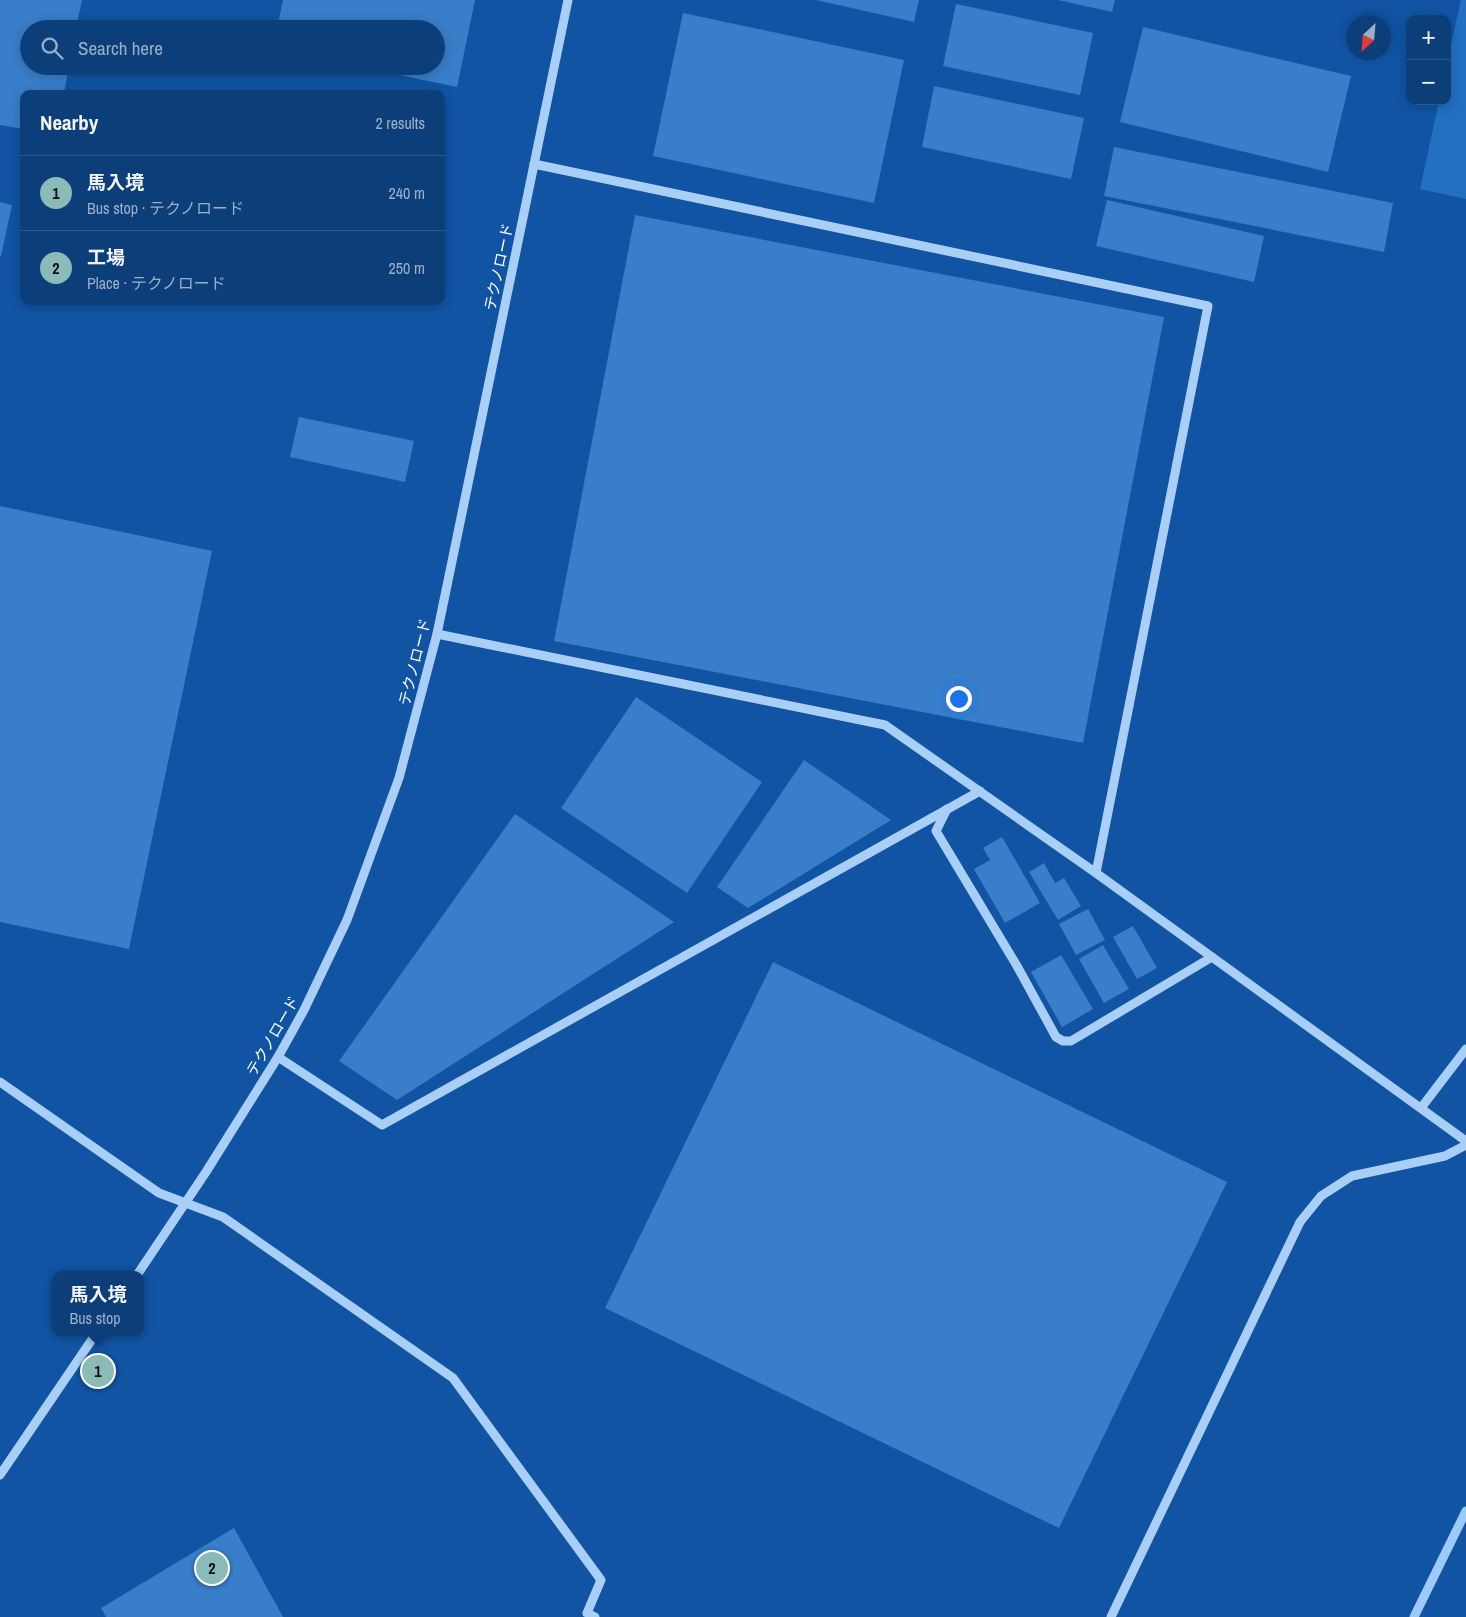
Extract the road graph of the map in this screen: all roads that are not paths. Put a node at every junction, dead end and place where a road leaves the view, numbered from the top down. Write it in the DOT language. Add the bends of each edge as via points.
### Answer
graph roads {
  1 [pos="568,0"];
  2 [pos="534,164"];
  3 [pos="438,634"];
  4 [pos="980,791"];
  5 [pos="948,809"];
  6 [pos="1096,874"];
  7 [pos="1212,957"];
  8 [pos="1466,1050"];
  9 [pos="278,1057"];
  10 [pos="0,1082"];
  11 [pos="1421,1108"];
  12 [pos="1466,1141"];
  13 [pos="1466,1145"];
  14 [pos="186,1202"];
  15 [pos="140,1271"];
  16 [pos="95,1336"];
  17 [pos="0,1475"];
  18 [pos="588,1616"];
  19 [pos="1111,1617"];
  1 -- 2 [label="street, テクノロード"];
  2 -- 3 [label="street, テクノロード"];
  2 -- 6 [label="street" via="1208,306"];
  3 -- 4 [label="street" via="885,725"];
  3 -- 9 [label="street, テクノロード" via="399,778 347,920"];
  4 -- 5 [label="street"];
  4 -- 6 [label="street"];
  5 -- 7 [label="street" via="936,831 1018,966 1056,1037 1063,1041 1071,1041"];
  5 -- 9 [label="street" via="382,1125"];
  6 -- 7 [label="street"];
  7 -- 11 [label="street"];
  8 -- 11 [label="street"];
  9 -- 14 [label="street, テクノロード"];
  10 -- 14 [label="street" via="159,1193"];
  11 -- 12 [label="street"];
  13 -- 19 [label="street" via="1445,1156 1352,1176 1321,1196 1300,1222"];
  14 -- 15 [label="street, テクノロード"];
  14 -- 18 [label="street" via="224,1217 453,1378 601,1580"];
  16 -- 17 [label="street"];
}
